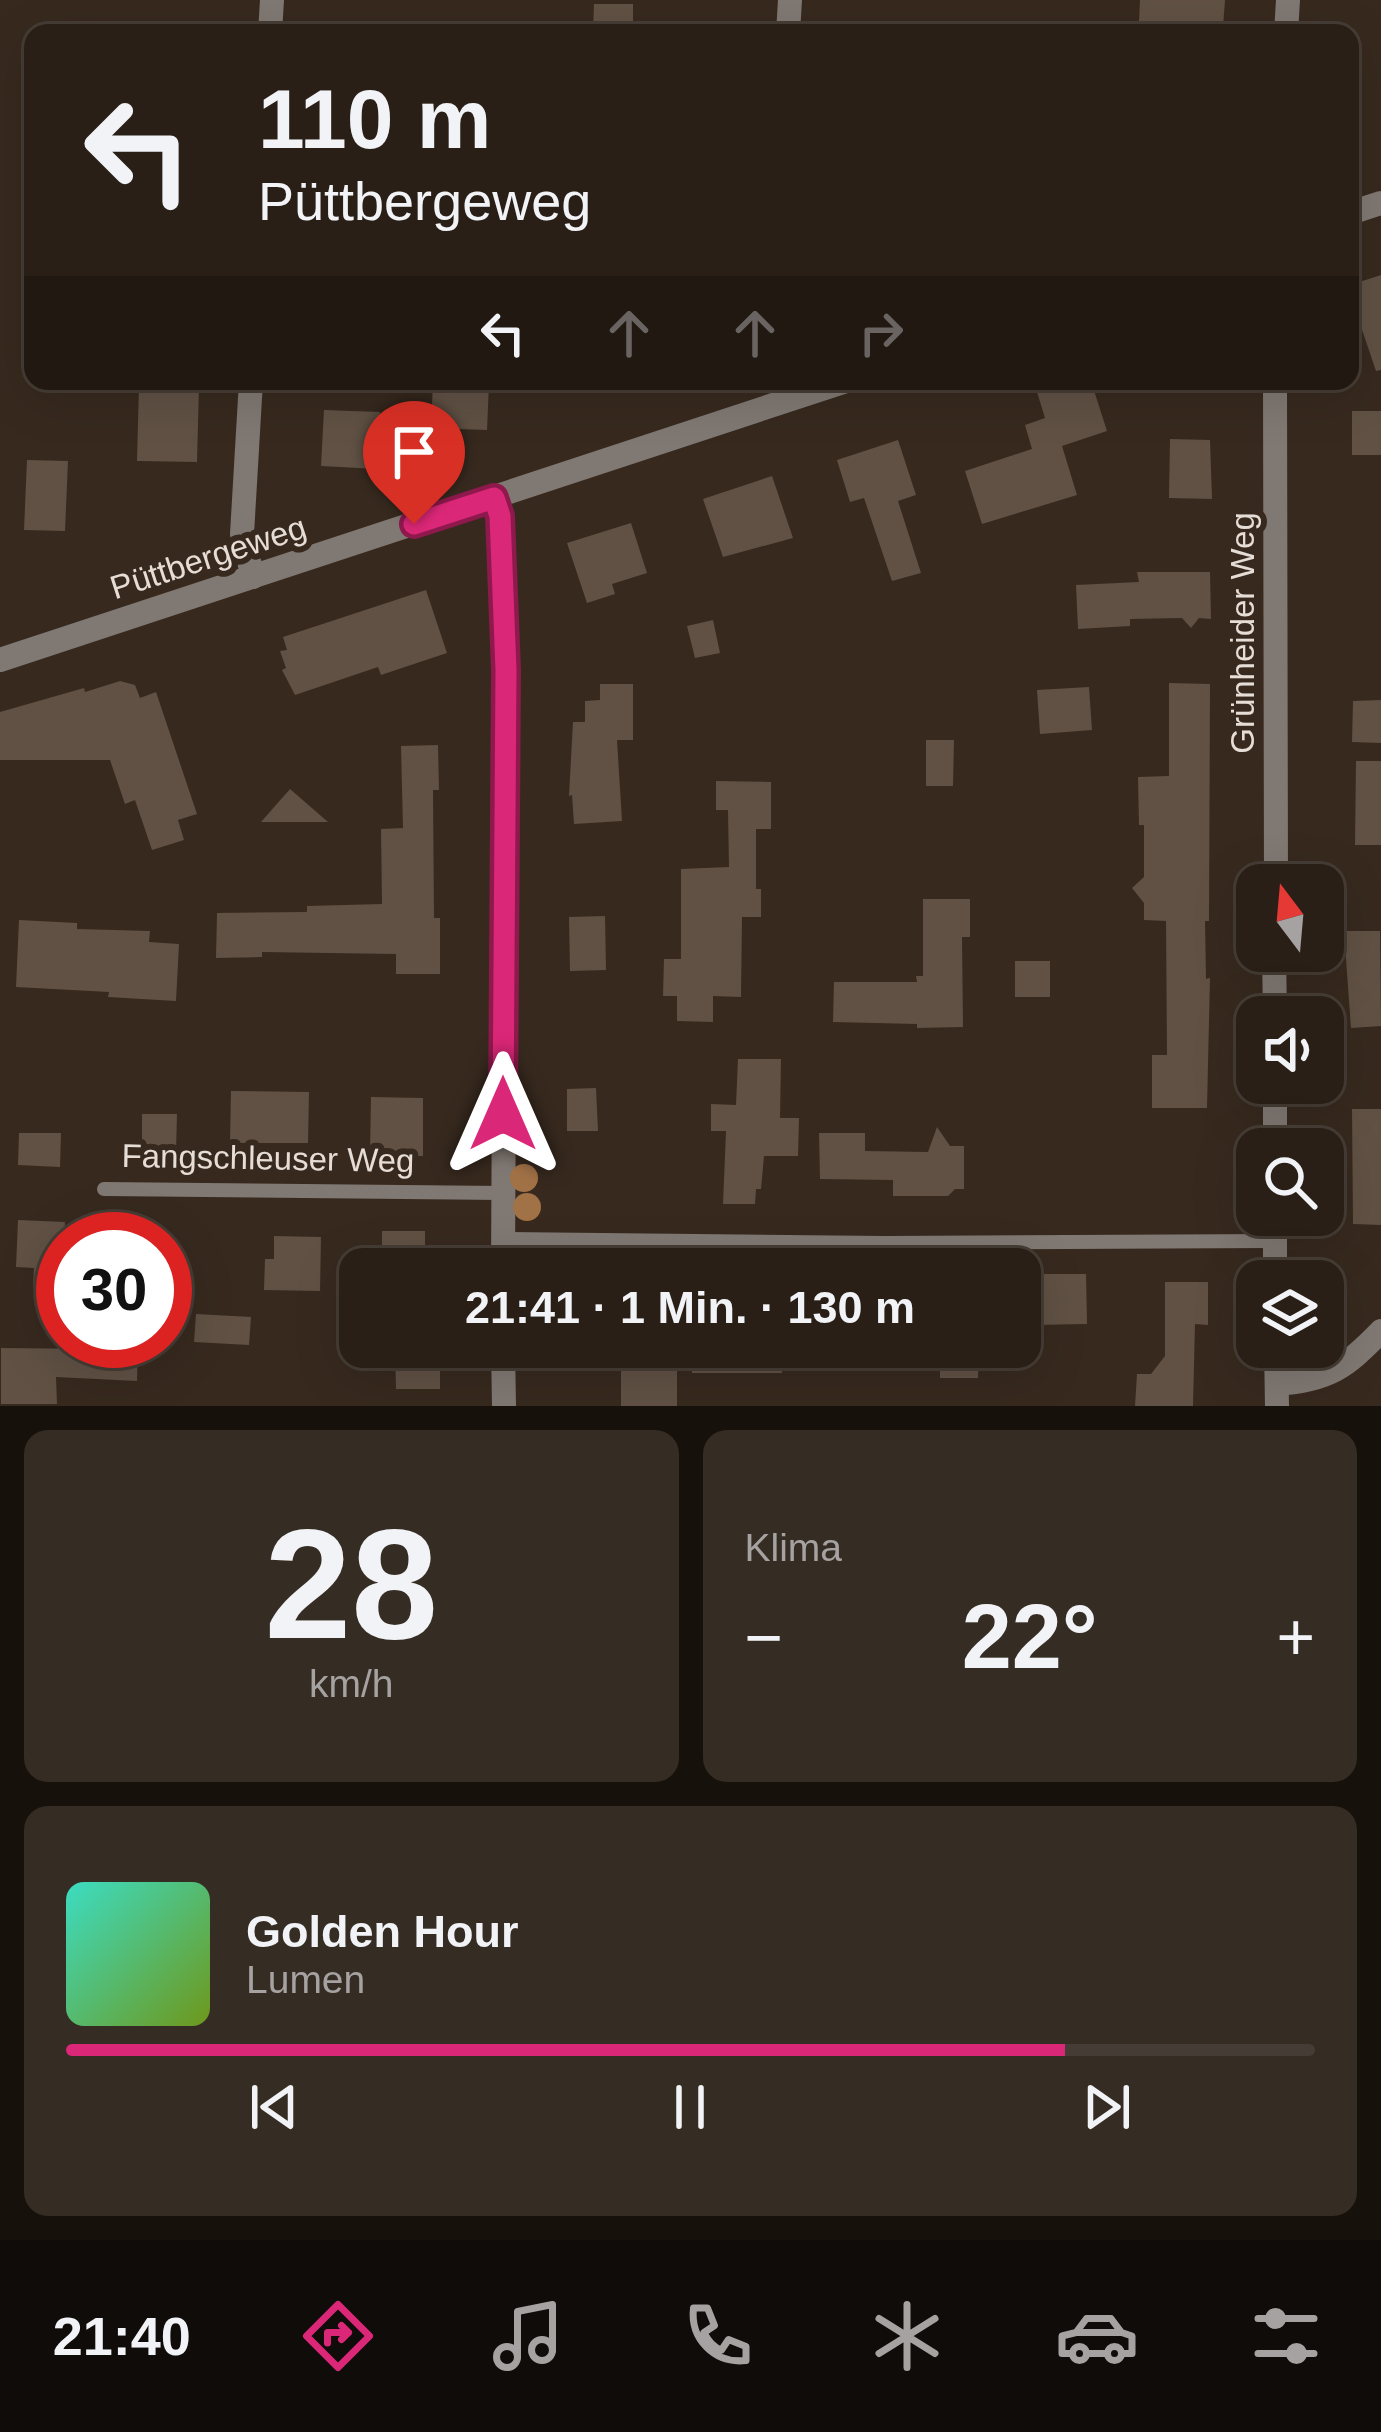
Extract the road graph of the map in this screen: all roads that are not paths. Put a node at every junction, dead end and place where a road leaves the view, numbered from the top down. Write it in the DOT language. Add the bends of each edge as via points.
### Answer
graph roads {
  1 [pos="250,390"];
  2 [pos="1275,390"];
  3 [pos="784,391"];
  4 [pos="494,498"];
  5 [pos="253,578"];
  6 [pos="0,659"];
  7 [pos="1276,864"];
  8 [pos="104,1189"];
  9 [pos="502,1192"];
  10 [pos="1236,1230"];
  11 [pos="502,1239"];
  12 [pos="502,1248"];
  13 [pos="1381,1331"];
  14 [pos="503,1368"];
  15 [pos="1277,1395"];
  16 [pos="504,1406"];
  1 -- 5 [label="street" via="242,534"];
  2 -- 7 [label="street, Grünheider Weg"];
  3 -- 4 [label="street, Püttbergeweg"];
  4 -- 5 [label="street, Püttbergeweg"];
  4 -- 9 [label="street" via="506,670"];
  5 -- 6 [label="street, Püttbergeweg"];
  8 -- 9 [label="lane, Fangschleuser Weg"];
  9 -- 11 [label="street"];
  10 -- 11 [label="lane" via="886,1243"];
  11 -- 12 [label="street"];
  13 -- 15 [label="street" via="1350,1362"];
  14 -- 16 [label="street"];
}
